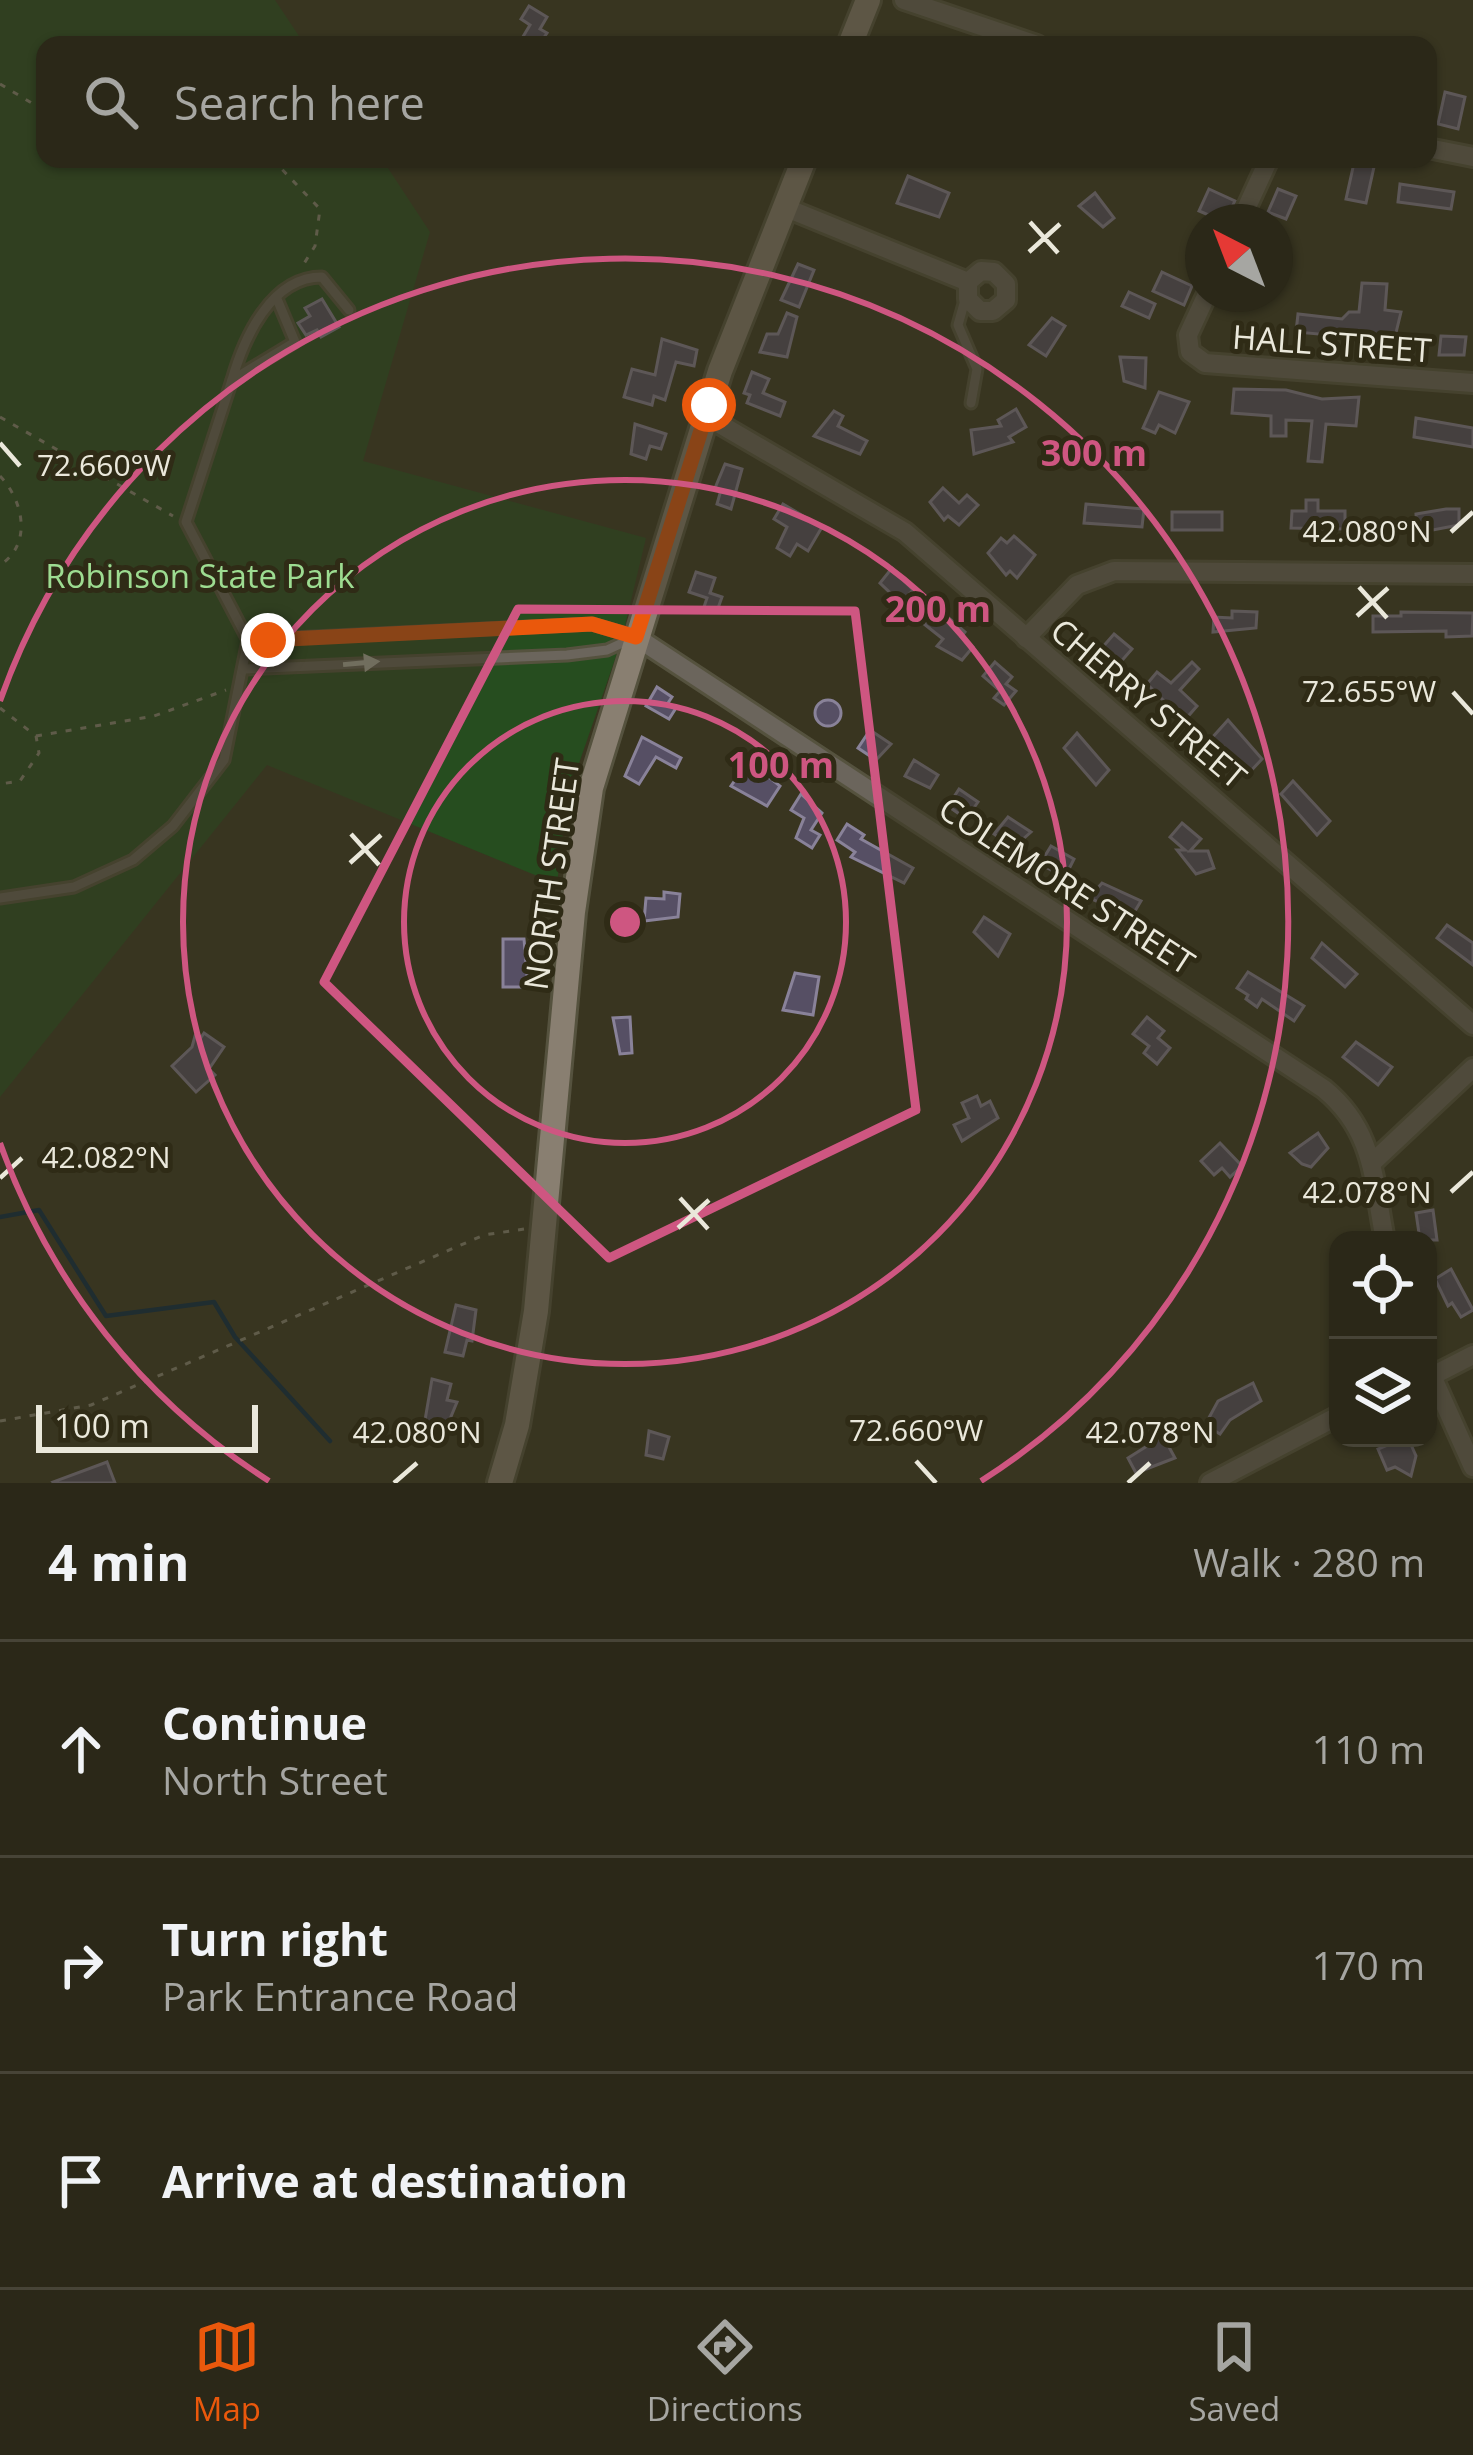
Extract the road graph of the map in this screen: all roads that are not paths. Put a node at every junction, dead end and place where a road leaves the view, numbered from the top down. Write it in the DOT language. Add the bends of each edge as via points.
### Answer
graph roads {
  1 [pos="868,0"];
  2 [pos="904,0"];
  3 [pos="854,36"];
  4 [pos="1010,36"];
  5 [pos="1437,150"];
  6 [pos="1473,157"];
  7 [pos="800,168"];
  8 [pos="1265,168"];
  9 [pos="1248,204"];
  10 [pos="784,207"];
  11 [pos="968,288"];
  12 [pos="277,299"];
  13 [pos="349,310"];
  14 [pos="1199,312"];
  15 [pos="232,380"];
  16 [pos="1473,382"];
  17 [pos="971,404"];
  18 [pos="706,416"];
  19 [pos="1473,574"];
  20 [pos="636,637"];
  21 [pos="1026,638"];
  22 [pos="248,640"];
  23 [pos="245,669"];
  24 [pos="0,898"];
  25 [pos="1473,1025"];
  26 [pos="1473,1068"];
  27 [pos="1373,1162"];
  28 [pos="1384,1231"];
  29 [pos="1473,1355"];
  30 [pos="1437,1367"];
  31 [pos="1437,1388"];
  32 [pos="1329,1421"];
  33 [pos="1473,1467"];
  34 [pos="500,1483"];
  35 [pos="1210,1483"];
  1 -- 3 [label="main road"];
  2 -- 4 [label="street"];
  5 -- 6 [label="street"];
  7 -- 10 [label="main road, NORTH STREET"];
  8 -- 9 [label="street"];
  10 -- 11 [label="street"];
  10 -- 18 [label="main road, NORTH STREET"];
  11 -- 17 [label="lane" via="958,325 977,369"];
  12 -- 13 [label="lane" via="293,283 322,277"];
  12 -- 15 [label="lane" via="253,324"];
  12 -- 15 [label="lane" via="295,343"];
  14 -- 16 [label="street, HALL STREET" via="1190,352 1225,366"];
  15 -- 22 [label="lane" via="186,522"];
  18 -- 20 [label="main road, NORTH STREET"];
  18 -- 21 [label="street, CHERRY STREET" via="889,521"];
  19 -- 21 [label="street" via="1114,572 1077,585"];
  20 -- 22 [label="lane" via="592,624"];
  23 -- 20 [label="lane, one-way" via="567,655"];
  20 -- 27 [label="street, COLEMORE STREET" via="1311,1079 1355,1119"];
  20 -- 34 [label="main road, NORTH STREET" via="586,814 522,1402"];
  21 -- 25 [label="street, CHERRY STREET"];
  22 -- 23 [label="lane"];
  23 -- 24 [label="lane" via="224,760 173,826 105,875"];
  26 -- 27 [label="street"];
  27 -- 28 [label="street, COLEMORE STREET"];
  29 -- 30 [label="street"];
  31 -- 33 [label="street"];
  32 -- 35 [label="street"];
}
